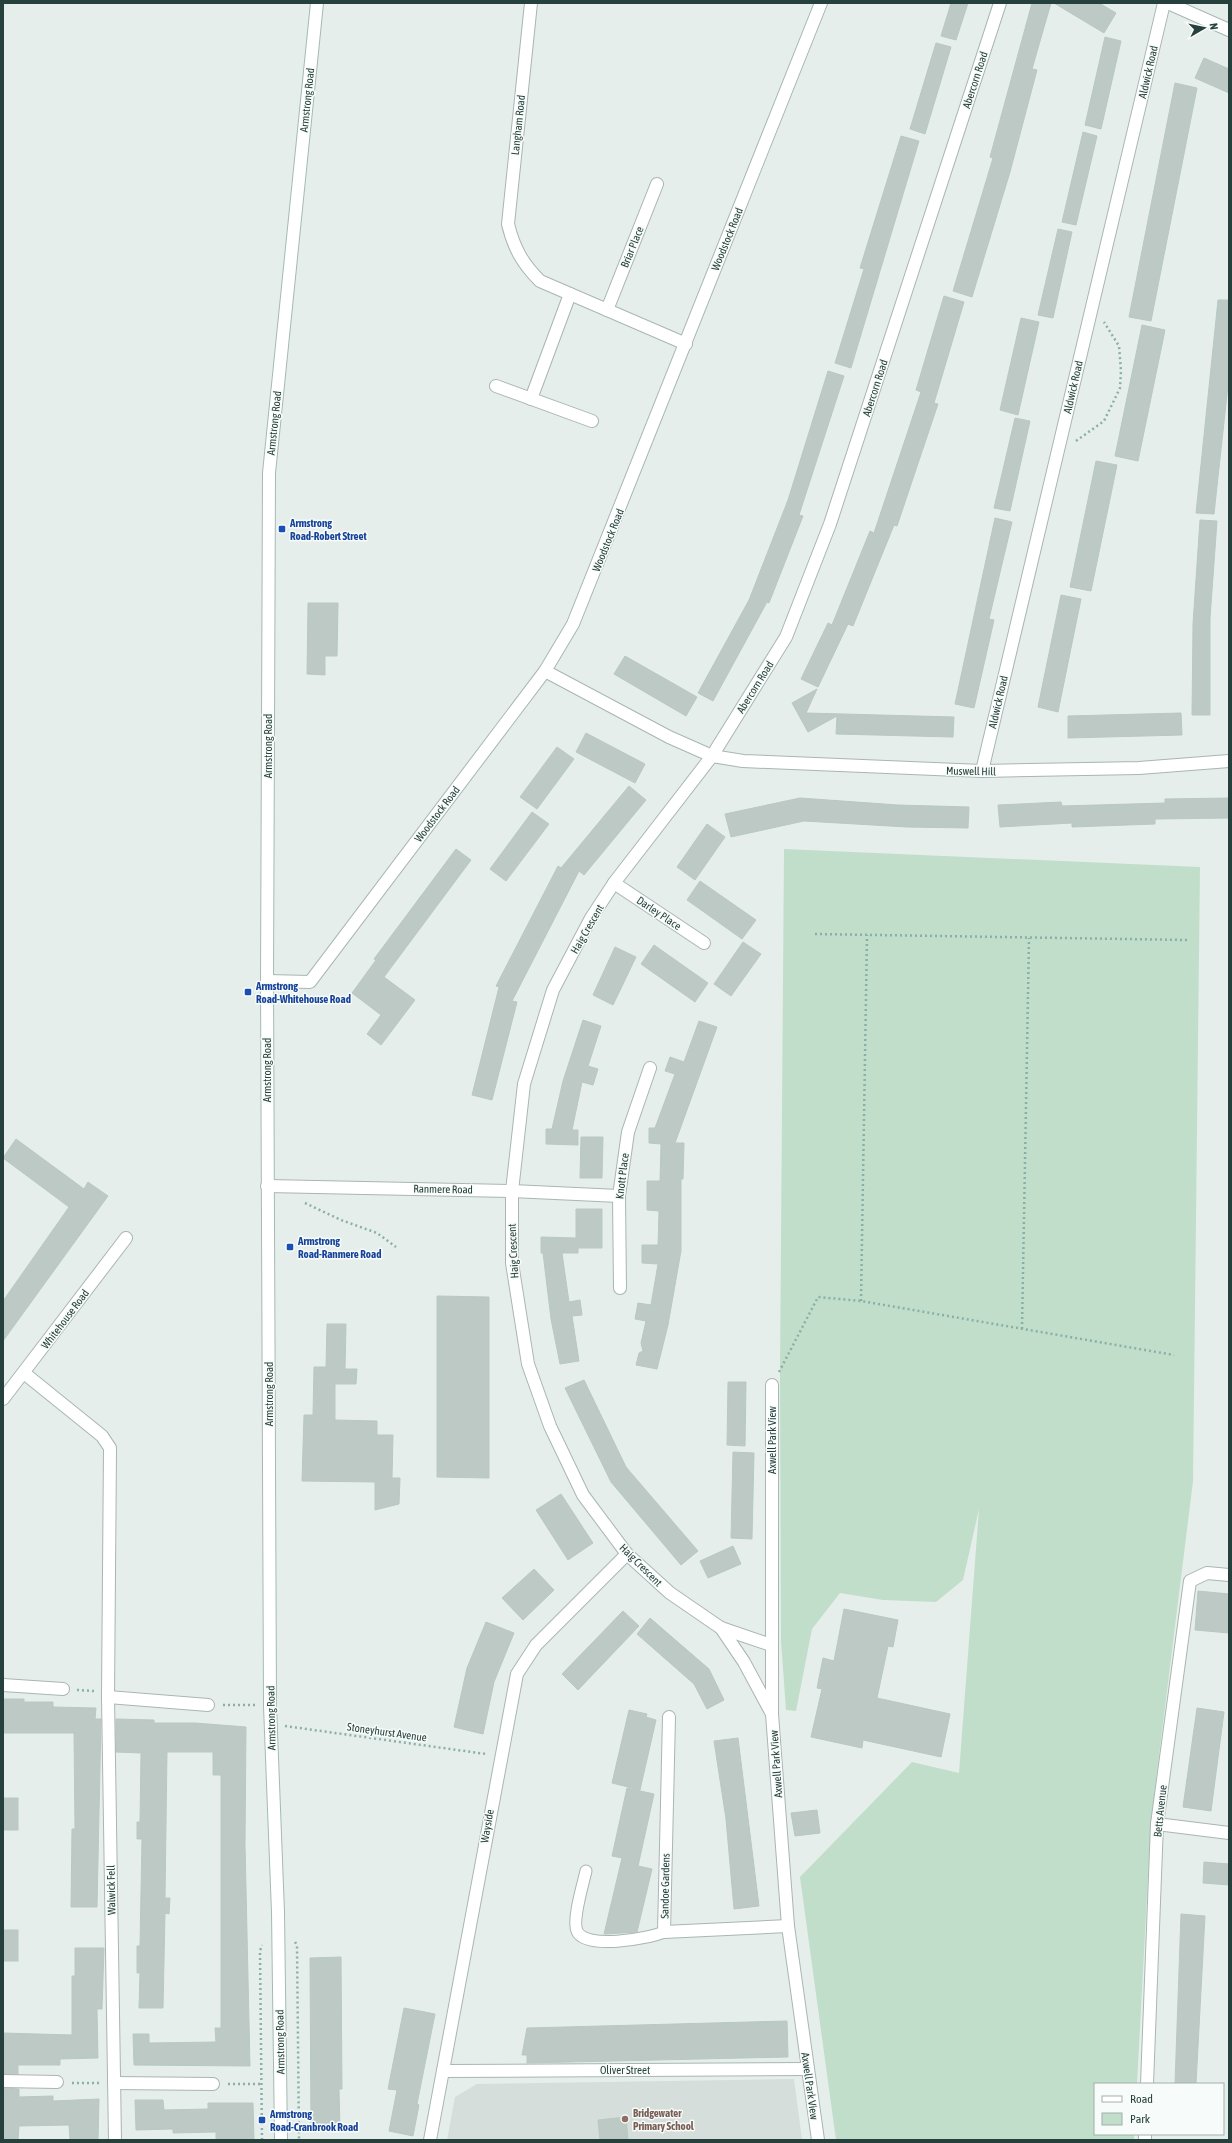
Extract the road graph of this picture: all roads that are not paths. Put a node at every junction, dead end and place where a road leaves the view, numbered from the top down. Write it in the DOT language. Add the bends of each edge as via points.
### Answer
graph roads {
  1 [pos="317,3"];
  2 [pos="531,3"];
  3 [pos="821,3"];
  4 [pos="1000,3"];
  5 [pos="1164,3"];
  6 [pos="1168,3"];
  7 [pos="1229,30"];
  8 [pos="657,184"];
  9 [pos="570,294"];
  10 [pos="606,310"];
  11 [pos="686,344"];
  12 [pos="496,386"];
  13 [pos="531,399"];
  14 [pos="592,421"];
  15 [pos="545,671"];
  16 [pos="712,756"];
  17 [pos="1229,761"];
  18 [pos="982,771"];
  19 [pos="614,883"];
  20 [pos="704,943"];
  21 [pos="267,981"];
  22 [pos="650,1068"];
  23 [pos="267,1186"];
  24 [pos="512,1191"];
  25 [pos="619,1196"];
  26 [pos="126,1238"];
  27 [pos="620,1288"];
  28 [pos="24,1373"];
  29 [pos="772,1385"];
  30 [pos="3,1399"];
  31 [pos="627,1554"];
  32 [pos="1229,1575"];
  33 [pos="721,1628"];
  34 [pos="772,1645"];
  35 [pos="3,1685"];
  36 [pos="62,1689"];
  37 [pos="108,1692"];
  38 [pos="208,1705"];
  39 [pos="772,1714"];
  40 [pos="669,1717"];
  41 [pos="1157,1824"];
  42 [pos="1229,1833"];
  43 [pos="586,1871"];
  44 [pos="788,1926"];
  45 [pos="664,1932"];
  46 [pos="808,2069"];
  47 [pos="443,2071"];
  48 [pos="3,2081"];
  49 [pos="57,2082"];
  50 [pos="1147,2083"];
  51 [pos="114,2084"];
  52 [pos="213,2084"];
  53 [pos="115,2140"];
  54 [pos="281,2140"];
  55 [pos="430,2140"];
  56 [pos="818,2140"];
  1 -- 21 [label="street, Armstrong Road" via="269,473"];
  2 -- 9 [label="street, Langham Road" via="508,224 514,245 525,266 540,281"];
  3 -- 11 [label="street, Woodstock Road"];
  4 -- 16 [label="street, Abercorn Road" via="830,524 786,637"];
  5 -- 18 [label="street, Aldwick Road"];
  6 -- 7 [label="street"];
  8 -- 10 [label="street, Briar Place"];
  9 -- 10 [label="street, Langham Road"];
  9 -- 13 [label="street"];
  10 -- 11 [label="street, Langham Road"];
  11 -- 15 [label="street, Woodstock Road" via="573,624"];
  12 -- 13 [label="street"];
  13 -- 14 [label="street"];
  15 -- 16 [label="street, Muswell Hill" via="669,737"];
  15 -- 21 [label="street, Woodstock Road" via="310,982"];
  16 -- 18 [label="street, Muswell Hill" via="743,761"];
  16 -- 19 [label="street, Haig Crescent"];
  17 -- 18 [label="street, Muswell Hill" via="1139,768"];
  19 -- 20 [label="street, Darley Place"];
  19 -- 24 [label="street, Haig Crescent" via="591,918 553,990 524,1084"];
  21 -- 23 [label="street, Armstrong Road"];
  22 -- 25 [label="street, Knott Place" via="628,1132"];
  23 -- 24 [label="street, Ranmere Road"];
  23 -- 54 [label="street, Armstrong Road" via="271,1725"];
  24 -- 25 [label="street, Ranmere Road"];
  24 -- 31 [label="street, Haig Crescent" via="512,1263 528,1364 550,1426 583,1495"];
  25 -- 27 [label="street, Knott Place"];
  26 -- 28 [label="street, Whitehouse Road"];
  28 -- 30 [label="street, Whitehouse Road"];
  28 -- 37 [label="street, Walwick Fell" via="102,1436 110,1448"];
  29 -- 34 [label="street, Axwell Park View"];
  31 -- 33 [label="street, Haig Crescent" via="670,1593"];
  31 -- 47 [label="street, Wayside" via="536,1645 517,1674"];
  32 -- 41 [label="street, Betts Avenue" via="1208,1572 1190,1581"];
  33 -- 34 [label="street"];
  33 -- 39 [label="street, Haig Crescent" via="744,1662"];
  34 -- 39 [label="street, Axwell Park View"];
  35 -- 36 [label="street"];
  37 -- 38 [label="street"];
  37 -- 51 [label="street, Walwick Fell"];
  39 -- 44 [label="street, Axwell Park View"];
  40 -- 45 [label="street, Sandoe Gardens"];
  41 -- 42 [label="street"];
  41 -- 50 [label="street, Betts Avenue"];
  43 -- 45 [label="lane" via="576,1918 576,1930 580,1937 588,1940 639,1940"];
  44 -- 45 [label="street, Sandoe Gardens"];
  44 -- 46 [label="street, Axwell Park View"];
  46 -- 47 [label="street, Oliver Street"];
  46 -- 56 [label="street, Axwell Park View"];
  47 -- 55 [label="street, Wayside"];
  48 -- 49 [label="street"];
  51 -- 52 [label="street"];
  51 -- 53 [label="street, Walwick Fell"];
}
